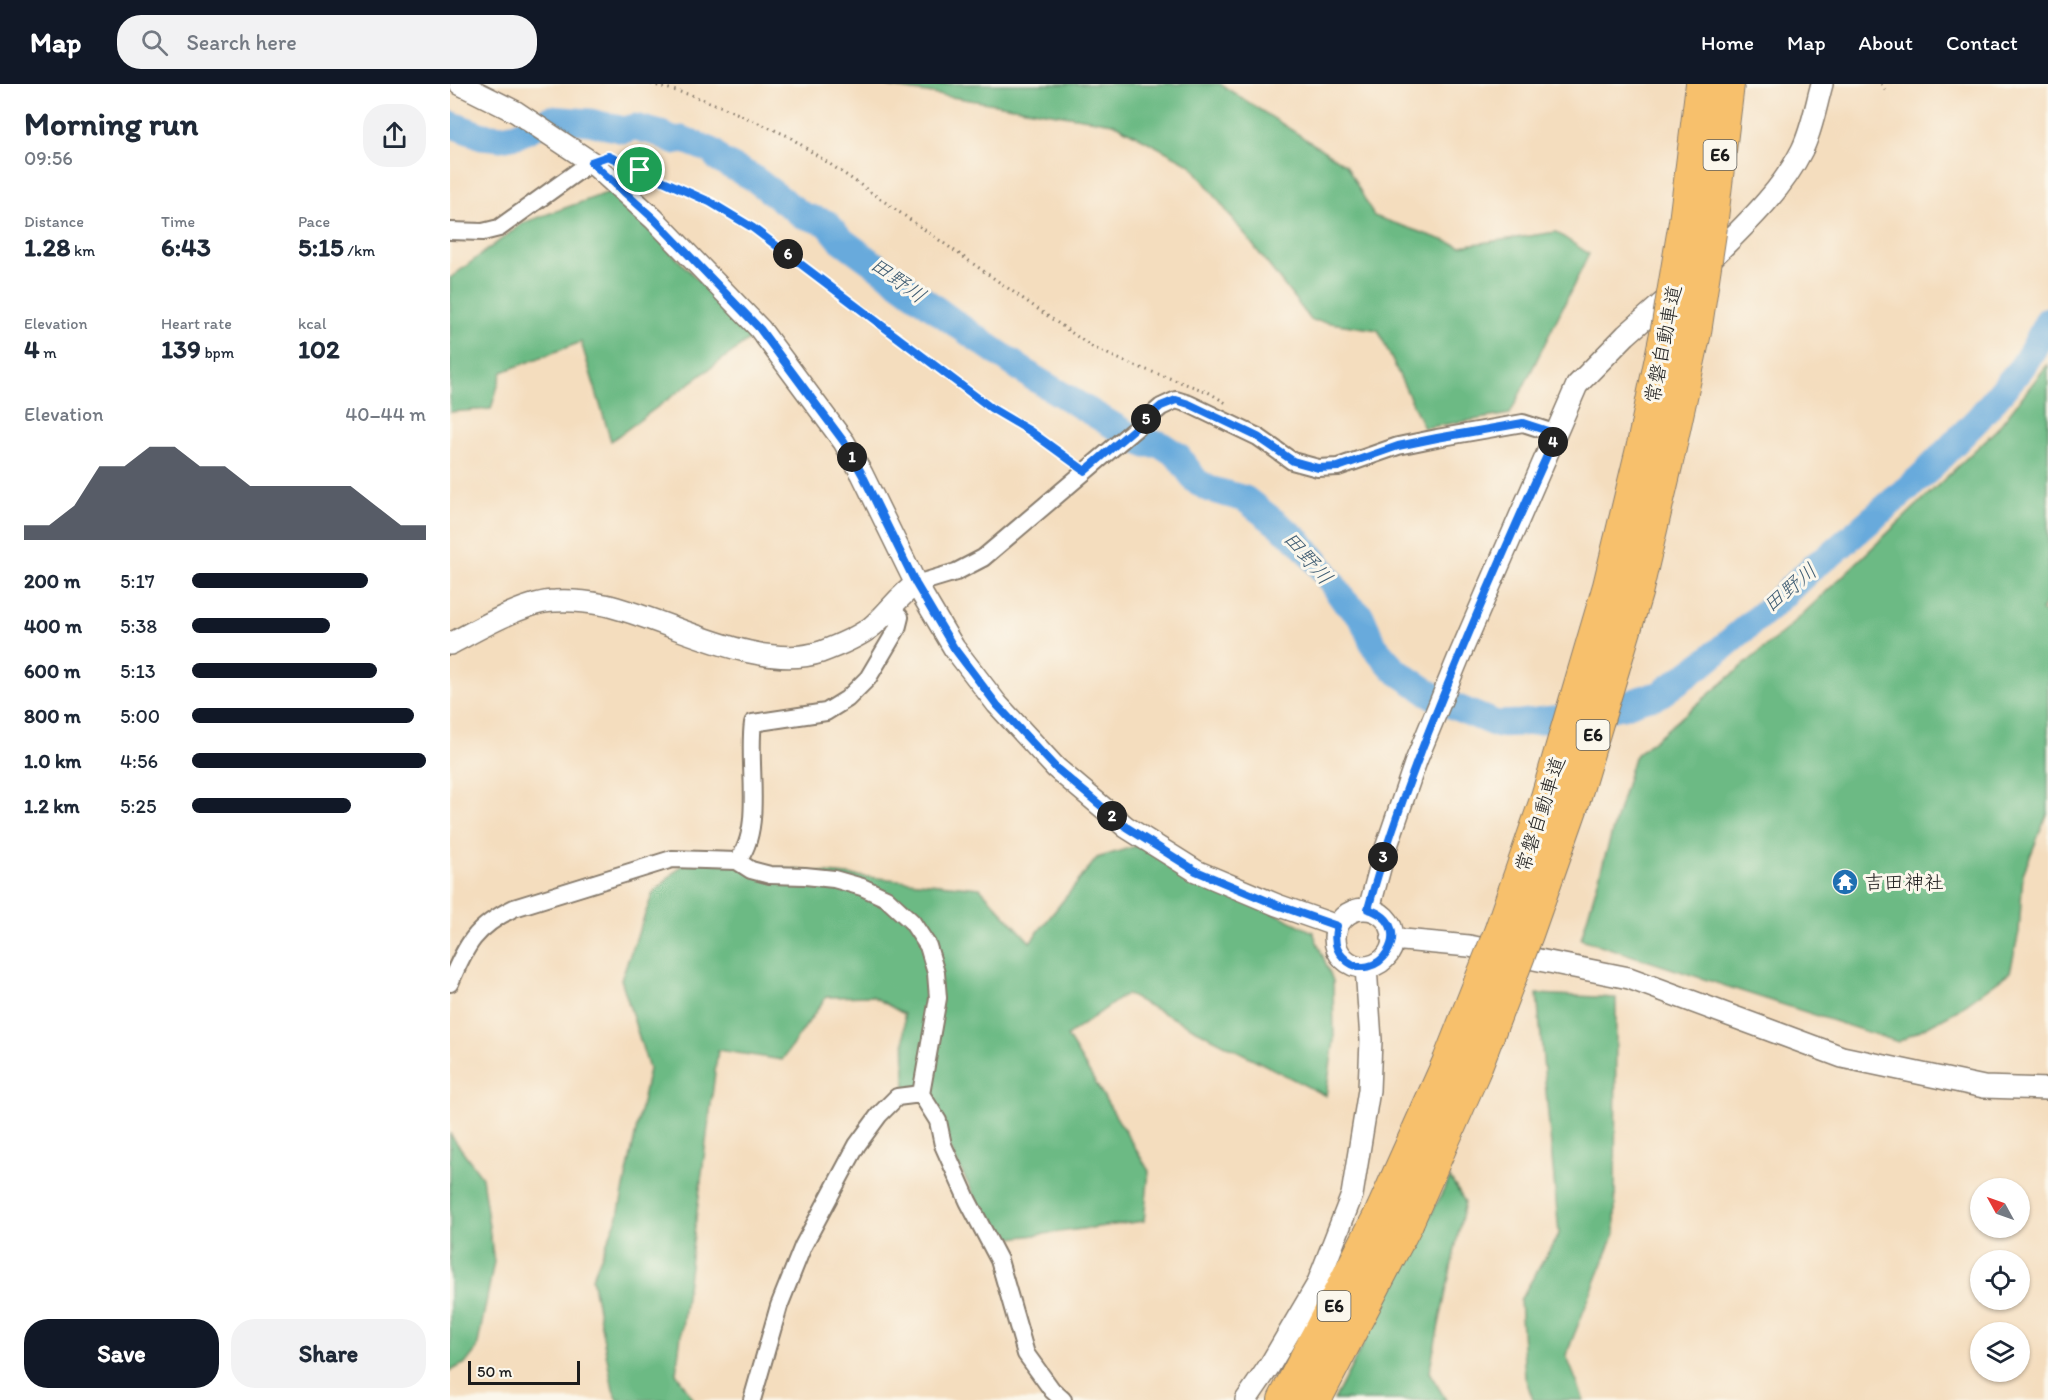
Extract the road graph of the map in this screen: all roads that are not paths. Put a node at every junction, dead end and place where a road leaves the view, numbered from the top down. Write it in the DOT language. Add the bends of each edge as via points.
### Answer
graph roads {
  1 [pos="460,84"];
  2 [pos="1702,84"];
  3 [pos="1728,84"];
  4 [pos="1822,84"];
  5 [pos="591,162"];
  6 [pos="1698,224"];
  7 [pos="450,231"];
  8 [pos="1557,434"];
  9 [pos="916,584"];
  10 [pos="890,607"];
  11 [pos="450,644"];
  12 [pos="737,861"];
  13 [pos="1368,909"];
  14 [pos="1337,926"];
  15 [pos="1392,939"];
  16 [pos="1366,967"];
  17 [pos="450,983"];
  18 [pos="2048,1089"];
  19 [pos="921,1094"];
  20 [pos="1395,1217"];
  21 [pos="752,1400"];
  22 [pos="1063,1400"];
  23 [pos="1246,1400"];
  24 [pos="1284,1400"];
  25 [pos="1315,1400"];
  1 -- 5 [label="street" via="516,112"];
  2 -- 6 [label="highway, 常磐自動車道 / E6"];
  3 -- 6 [label="highway, 常磐自動車道 / E6"];
  4 -- 8 [label="street" via="1803,149 1782,184 1698,271 1577,385"];
  5 -- 7 [label="street" via="499,228 483,232"];
  5 -- 9 [label="street" via="654,219 760,329 844,442"];
  6 -- 20 [label="highway, 常磐自動車道 / E6, bridge" via="1695,332 1636,593 1575,795 1478,1061"];
  8 -- 9 [label="street" via="1523,423 1398,446 1338,467 1318,468 1293,461 1258,437 1176,400 1161,406 983,558 956,572"];
  8 -- 13 [label="street" via="1423,744"];
  9 -- 10 [label="street"];
  9 -- 14 [label="street" via="954,648 997,705 1056,768 1126,827 1196,871"];
  10 -- 11 [label="street" via="855,637 819,652 797,656 748,652 606,605 553,601 516,611"];
  10 -- 12 [label="street" via="900,617 897,628 868,678 847,699 826,712 753,723 752,825 750,841"];
  12 -- 17 [label="street" via="672,859 514,908 473,936"];
  12 -- 19 [label="street" via="770,875 834,879 862,887 886,898 912,921 928,946 938,998"];
  13 -- 14 [label="street" via="1347,914"];
  13 -- 15 [label="street" via="1383,916"];
  14 -- 16 [label="street" via="1338,951 1349,963"];
  15 -- 16 [label="street" via="1387,955"];
  15 -- 18 [label="street" via="1469,946 1629,978 1842,1056 1984,1087"];
  16 -- 23 [label="street" via="1371,1040 1369,1090 1352,1195 1317,1285"];
  19 -- 21 [label="street" via="897,1097 857,1145 803,1246 775,1317"];
  19 -- 22 [label="street" via="938,1122 943,1145 999,1260 1026,1354"];
  20 -- 24 [label="highway, 常磐自動車道 / E6"];
  20 -- 25 [label="highway, 常磐自動車道 / E6"];
}
